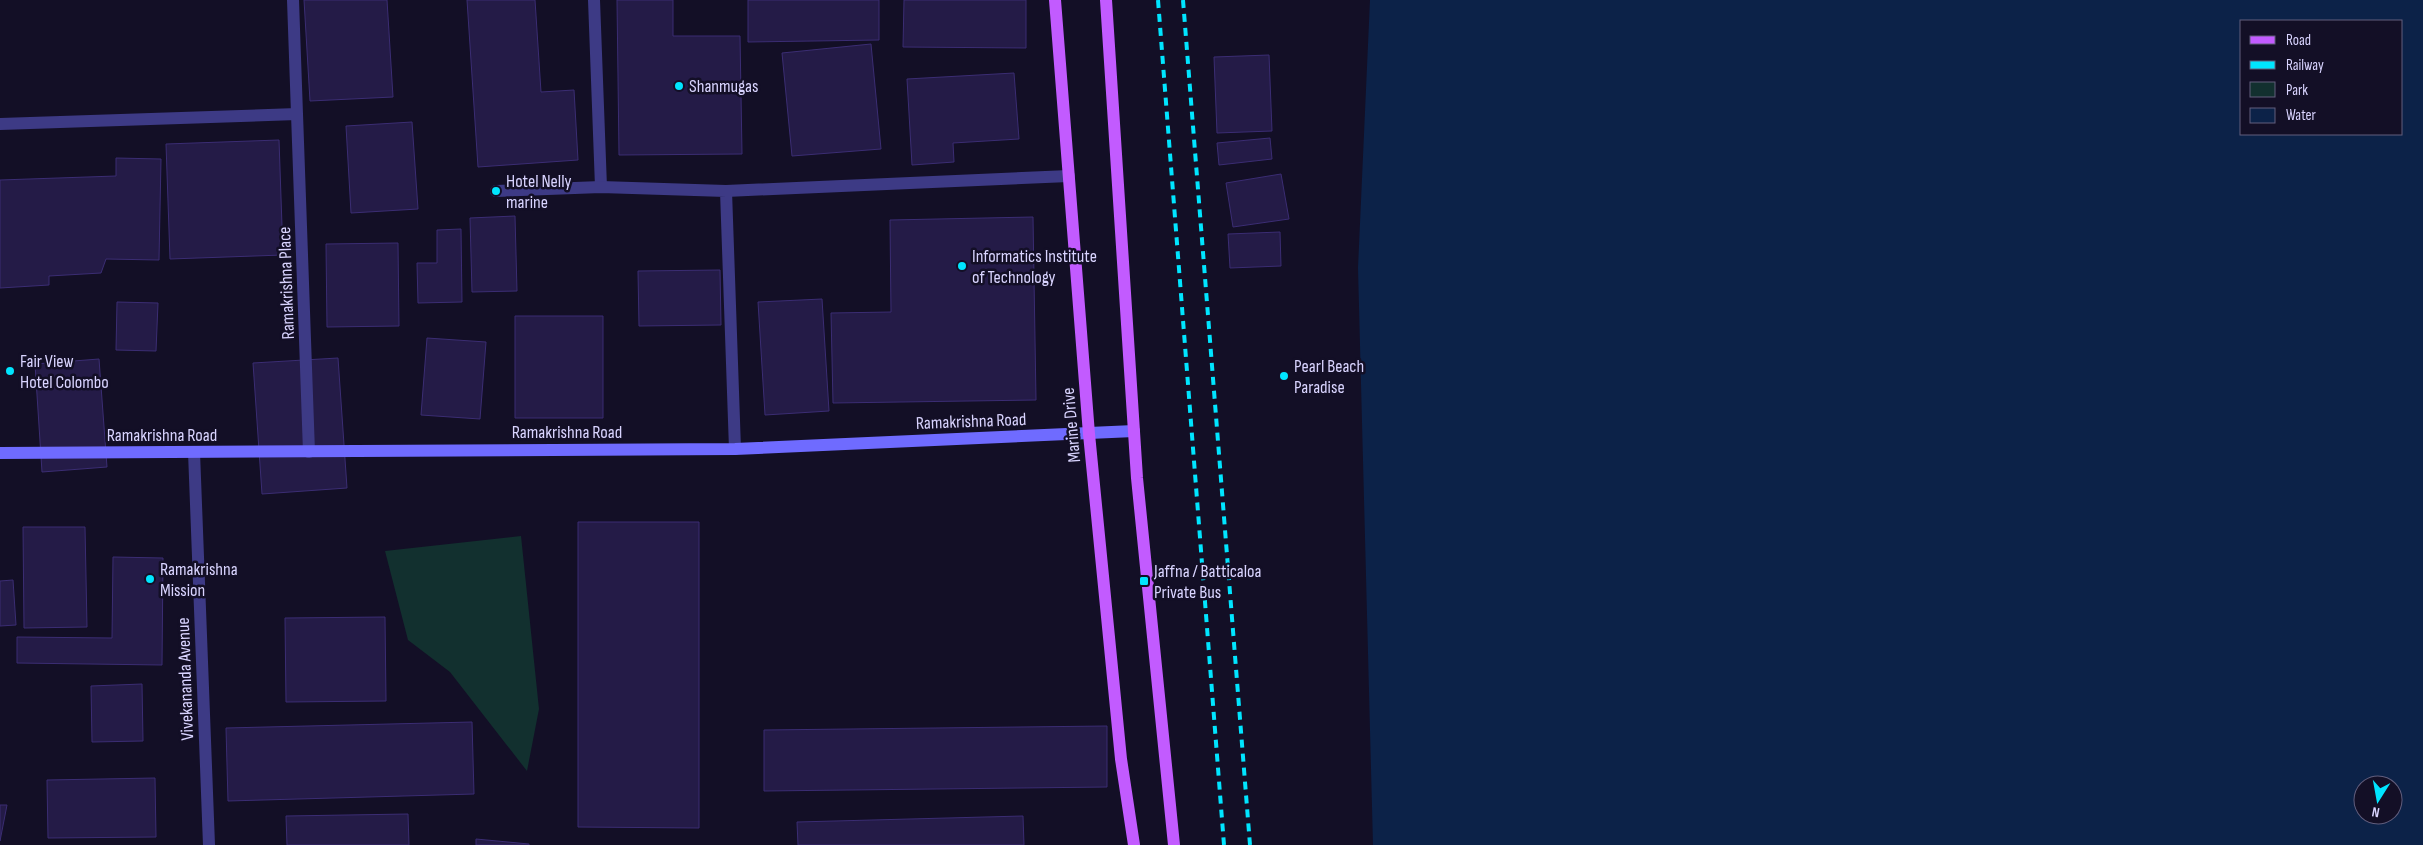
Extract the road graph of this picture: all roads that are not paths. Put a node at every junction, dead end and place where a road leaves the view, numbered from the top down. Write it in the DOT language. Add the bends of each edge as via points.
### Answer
graph roads {
  1 [pos="293,0"];
  2 [pos="594,0"];
  3 [pos="1055,0"];
  4 [pos="1106,0"];
  5 [pos="298,114"];
  6 [pos="0,124"];
  7 [pos="1069,176"];
  8 [pos="601,188"];
  9 [pos="496,191"];
  10 [pos="726,191"];
  11 [pos="1134,431"];
  12 [pos="1090,434"];
  13 [pos="735,449"];
  14 [pos="194,452"];
  15 [pos="309,452"];
  16 [pos="0,453"];
  17 [pos="209,845"];
  18 [pos="1134,845"];
  19 [pos="1174,845"];
  1 -- 5 [label="street, Ramakrishna Place"];
  2 -- 8 [label="street"];
  3 -- 7 [label="main road, Marine Drive"];
  4 -- 11 [label="main road"];
  5 -- 6 [label="street"];
  5 -- 15 [label="street, Ramakrishna Place"];
  7 -- 10 [label="street"];
  7 -- 12 [label="main road, Marine Drive"];
  8 -- 9 [label="street"];
  8 -- 10 [label="street"];
  10 -- 13 [label="street"];
  11 -- 12 [label="street, Ramakrishna Road"];
  11 -- 19 [label="main road"];
  12 -- 13 [label="street, Ramakrishna Road"];
  12 -- 18 [label="main road, Marine Drive" via="1121,759"];
  13 -- 15 [label="street, Ramakrishna Road"];
  14 -- 15 [label="street, Ramakrishna Road"];
  14 -- 16 [label="street, Ramakrishna Road"];
  14 -- 17 [label="street, Vivekananda Avenue"];
}
